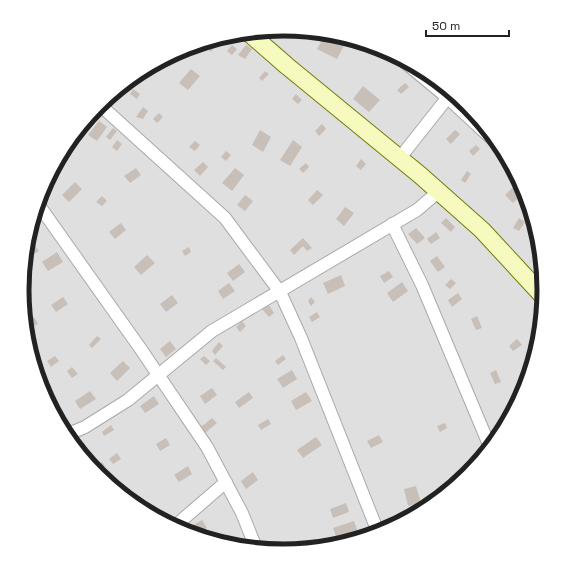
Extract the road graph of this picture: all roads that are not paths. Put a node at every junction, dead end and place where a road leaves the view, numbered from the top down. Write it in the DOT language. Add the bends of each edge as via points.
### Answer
graph roads {
  1 [pos="254,37"];
  2 [pos="448,97"];
  3 [pos="104,109"];
  4 [pos="399,159"];
  5 [pos="438,192"];
  6 [pos="42,209"];
  7 [pos="392,224"];
  8 [pos="537,289"];
  9 [pos="280,292"];
  10 [pos="158,377"];
  11 [pos="73,432"];
  12 [pos="487,441"];
  13 [pos="226,482"];
  14 [pos="180,521"];
  15 [pos="376,526"];
  16 [pos="253,541"];
  1 -- 4 [label="main road"];
  2 -- 4 [label="street"];
  3 -- 9 [label="street" via="225,218"];
  4 -- 5 [label="main road"];
  5 -- 7 [label="street" via="417,210"];
  5 -- 8 [label="main road" via="482,230"];
  6 -- 10 [label="street"];
  7 -- 9 [label="street"];
  7 -- 12 [label="street" via="422,285"];
  9 -- 10 [label="street" via="212,331"];
  9 -- 15 [label="street" via="301,338"];
  10 -- 11 [label="street" via="128,400"];
  10 -- 13 [label="street" via="207,447"];
  13 -- 14 [label="street"];
  13 -- 16 [label="street"];
}
